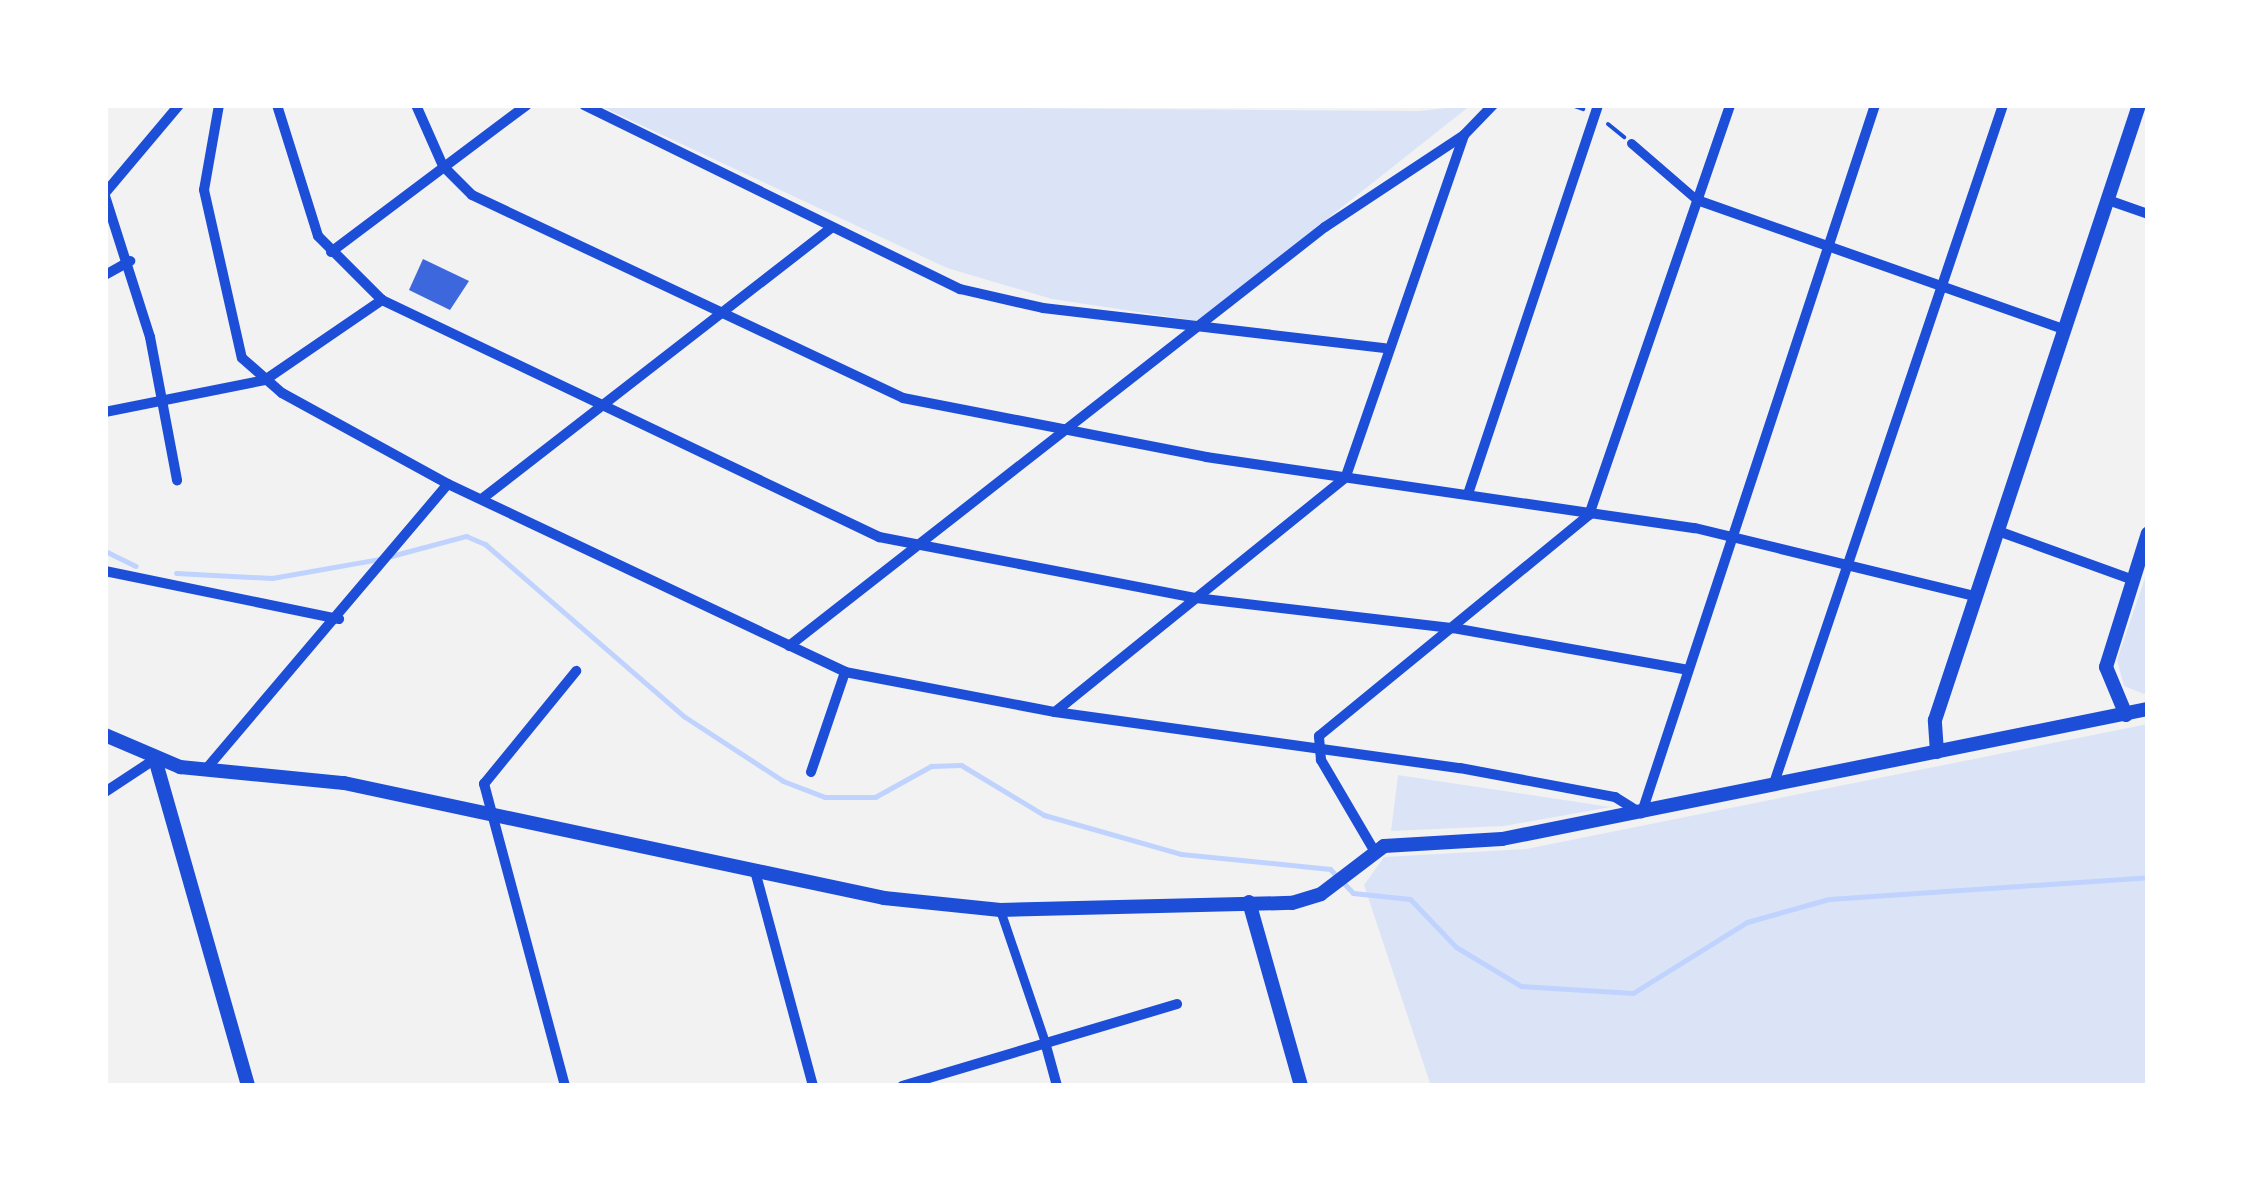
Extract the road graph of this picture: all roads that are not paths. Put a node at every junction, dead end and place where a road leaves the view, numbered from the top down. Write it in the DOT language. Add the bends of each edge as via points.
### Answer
graph roads {
  1 [pos="179,105"];
  2 [pos="220,105"];
  3 [pos="277,105"];
  4 [pos="416,105"];
  5 [pos="527,105"];
  6 [pos="584,105"];
  7 [pos="1493,105"];
  8 [pos="1598,105"];
  9 [pos="1730,105"];
  10 [pos="1875,105"];
  11 [pos="2002,105"];
  12 [pos="2139,105"];
  13 [pos="1464,134"];
  14 [pos="1631,143"];
  15 [pos="443,166"];
  16 [pos="105,194"];
  17 [pos="1698,200"];
  18 [pos="2108,200"];
  19 [pos="2148,214"];
  20 [pos="831,228"];
  21 [pos="1828,244"];
  22 [pos="331,252"];
  23 [pos="130,261"];
  24 [pos="105,275"];
  25 [pos="1942,285"];
  26 [pos="382,300"];
  27 [pos="720,310"];
  28 [pos="1202,326"];
  29 [pos="2064,329"];
  30 [pos="1385,348"];
  31 [pos="265,380"];
  32 [pos="599,403"];
  33 [pos="164,405"];
  34 [pos="105,412"];
  35 [pos="1065,432"];
  36 [pos="1346,476"];
  37 [pos="177,480"];
  38 [pos="448,484"];
  39 [pos="1468,494"];
  40 [pos="483,498"];
  41 [pos="1589,515"];
  42 [pos="1998,532"];
  43 [pos="2148,533"];
  44 [pos="1726,537"];
  45 [pos="917,547"];
  46 [pos="1848,564"];
  47 [pos="105,570"];
  48 [pos="2133,580"];
  49 [pos="1974,596"];
  50 [pos="1196,598"];
  51 [pos="339,619"];
  52 [pos="1454,628"];
  53 [pos="789,646"];
  54 [pos="1684,668"];
  55 [pos="576,671"];
  56 [pos="845,672"];
  57 [pos="2148,709"];
  58 [pos="1055,712"];
  59 [pos="2126,716"];
  60 [pos="105,734"];
  61 [pos="1316,745"];
  62 [pos="1937,752"];
  63 [pos="155,759"];
  64 [pos="207,768"];
  65 [pos="810,772"];
  66 [pos="1773,786"];
  67 [pos="105,792"];
  68 [pos="488,812"];
  69 [pos="1641,814"];
  70 [pos="1375,852"];
  71 [pos="755,871"];
  72 [pos="1249,902"];
  73 [pos="1000,910"];
  74 [pos="1177,1004"];
  75 [pos="1044,1042"];
  76 [pos="248,1086"];
  77 [pos="565,1086"];
  78 [pos="813,1086"];
  79 [pos="902,1086"];
  80 [pos="1057,1086"];
  81 [pos="1302,1086"];
  1 -- 16 [label="street"];
  2 -- 31 [label="street" via="204,160 210,238 235,342"];
  3 -- 22 [label="street" via="295,182"];
  4 -- 15 [label="street"];
  5 -- 15 [label="street"];
  6 -- 20 [label="street"];
  7 -- 13 [label="street"];
  8 -- 39 [label="street"];
  9 -- 17 [label="street"];
  10 -- 21 [label="street"];
  11 -- 25 [label="street"];
  12 -- 18 [label="street"];
  13 -- 28 [label="street" via="1324,227"];
  13 -- 30 [label="street"];
  14 -- 17 [label="street"];
  15 -- 22 [label="street"];
  15 -- 27 [label="street" via="472,194"];
  16 -- 23 [label="street"];
  17 -- 21 [label="street"];
  17 -- 41 [label="street"];
  18 -- 19 [label="street"];
  18 -- 29 [label="street"];
  20 -- 27 [label="street"];
  20 -- 28 [label="street" via="991,298"];
  21 -- 25 [label="street"];
  21 -- 44 [label="street"];
  22 -- 26 [label="street"];
  23 -- 24 [label="street"];
  23 -- 33 [label="street"];
  25 -- 29 [label="street"];
  25 -- 46 [label="street"];
  26 -- 31 [label="street"];
  26 -- 32 [label="street"];
  27 -- 32 [label="street"];
  27 -- 35 [label="street" via="904,398"];
  28 -- 30 [label="street"];
  28 -- 35 [label="street"];
  29 -- 42 [label="street"];
  30 -- 36 [label="street"];
  31 -- 33 [label="street"];
  31 -- 38 [label="street"];
  32 -- 40 [label="street"];
  32 -- 45 [label="street"];
  33 -- 34 [label="street"];
  33 -- 37 [label="street"];
  35 -- 36 [label="street"];
  35 -- 45 [label="street"];
  36 -- 39 [label="street"];
  36 -- 50 [label="street"];
  38 -- 40 [label="street"];
  38 -- 51 [label="street"];
  39 -- 41 [label="street"];
  40 -- 53 [label="street"];
  41 -- 44 [label="street"];
  41 -- 52 [label="street"];
  42 -- 48 [label="street"];
  42 -- 49 [label="street"];
  43 -- 48 [label="street"];
  44 -- 46 [label="street"];
  44 -- 54 [label="street"];
  45 -- 50 [label="street"];
  45 -- 53 [label="street"];
  46 -- 49 [label="street"];
  46 -- 66 [label="street"];
  47 -- 51 [label="street"];
  48 -- 59 [label="street" via="2106,668"];
  49 -- 62 [label="street" via="1935,720"];
  50 -- 52 [label="street"];
  50 -- 58 [label="street"];
  51 -- 64 [label="street"];
  52 -- 54 [label="street"];
  52 -- 61 [label="street" via="1330,722"];
  53 -- 56 [label="street"];
  54 -- 69 [label="street"];
  55 -- 68 [label="street" via="491,771"];
  56 -- 58 [label="street"];
  56 -- 65 [label="street"];
  57 -- 59 [label="street"];
  58 -- 61 [label="street"];
  59 -- 62 [label="street"];
  60 -- 63 [label="street"];
  61 -- 69 [label="street" via="1615,797"];
  61 -- 70 [label="street"];
  62 -- 66 [label="street"];
  63 -- 64 [label="street"];
  63 -- 67 [label="street"];
  63 -- 76 [label="street"];
  64 -- 68 [label="street"];
  66 -- 69 [label="street"];
  68 -- 71 [label="street"];
  68 -- 77 [label="street"];
  69 -- 70 [label="street"];
  70 -- 72 [label="street" via="1331,888 1292,903"];
  71 -- 73 [label="street" via="904,902"];
  71 -- 78 [label="street"];
  72 -- 73 [label="street"];
  72 -- 81 [label="street"];
  73 -- 75 [label="street"];
  74 -- 75 [label="street"];
  75 -- 79 [label="street"];
  75 -- 80 [label="street"];
}
